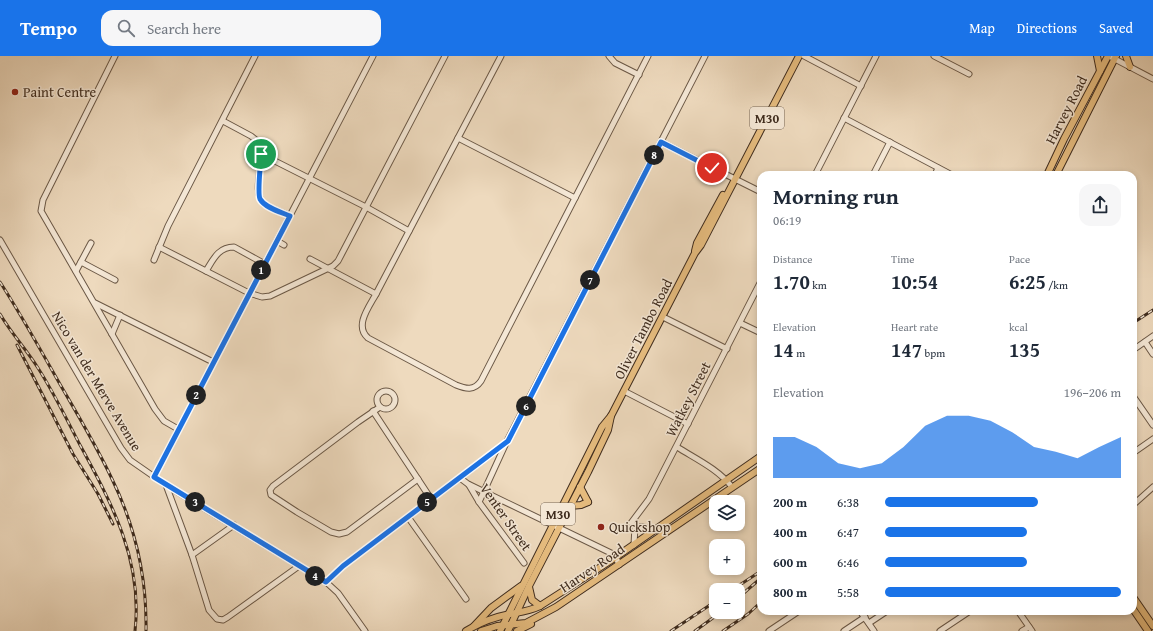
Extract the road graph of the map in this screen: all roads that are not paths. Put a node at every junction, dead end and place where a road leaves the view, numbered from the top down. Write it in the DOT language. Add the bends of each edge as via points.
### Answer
graph roads {
  1 [pos="116,56"];
  2 [pos="247,56"];
  3 [pos="373,56"];
  4 [pos="445,56"];
  5 [pos="501,56"];
  6 [pos="609,56"];
  7 [pos="648,56"];
  8 [pos="705,56"];
  9 [pos="794,56"];
  10 [pos="798,56"];
  11 [pos="804,56"];
  12 [pos="876,56"];
  13 [pos="934,56"];
  14 [pos="1097,56"];
  15 [pos="1126,56"];
  16 [pos="1112,57"];
  17 [pos="254,58"];
  18 [pos="1130,67"];
  19 [pos="1100,71"];
  20 [pos="970,74"];
  21 [pos="639,75"];
  22 [pos="1153,79"];
  23 [pos="861,86"];
  24 [pos="844,118"];
  25 [pos="223,121"];
  26 [pos="458,138"];
  27 [pos="661,142"];
  28 [pos="890,142"];
  29 [pos="261,154"];
  30 [pos="938,168"];
  31 [pos="817,171"];
  32 [pos="875,171"];
  33 [pos="937,171"];
  34 [pos="944,171"];
  35 [pos="1049,171"];
  36 [pos="1058,171"];
  37 [pos="734,178"];
  38 [pos="309,179"];
  39 [pos="757,190"];
  40 [pos="575,198"];
  41 [pos="366,207"];
  42 [pos="290,216"];
  43 [pos="409,231"];
  44 [pos="0,240"];
  45 [pos="277,241"];
  46 [pos="91,243"];
  47 [pos="284,245"];
  48 [pos="158,247"];
  49 [pos="310,259"];
  50 [pos="154,260"];
  51 [pos="81,262"];
  52 [pos="264,264"];
  53 [pos="329,268"];
  54 [pos="76,271"];
  55 [pos="206,271"];
  56 [pos="115,280"];
  57 [pos="757,289"];
  58 [pos="249,293"];
  59 [pos="376,294"];
  60 [pos="94,302"];
  61 [pos="120,315"];
  62 [pos="663,317"];
  63 [pos="740,323"];
  64 [pos="757,331"];
  65 [pos="112,334"];
  66 [pos="1153,336"];
  67 [pos="1145,342"];
  68 [pos="1137,347"];
  69 [pos="727,349"];
  70 [pos="1153,354"];
  71 [pos="213,362"];
  72 [pos="624,391"];
  73 [pos="1137,402"];
  74 [pos="380,407"];
  75 [pos="373,411"];
  76 [pos="611,416"];
  77 [pos="688,424"];
  78 [pos="1153,426"];
  79 [pos="178,429"];
  80 [pos="1153,439"];
  81 [pos="508,441"];
  82 [pos="677,447"];
  83 [pos="1137,450"];
  84 [pos="757,459"];
  85 [pos="757,471"];
  86 [pos="154,477"];
  87 [pos="460,478"];
  88 [pos="418,479"];
  89 [pos="726,480"];
  90 [pos="166,484"];
  91 [pos="468,484"];
  92 [pos="580,487"];
  93 [pos="732,487"];
  94 [pos="1153,487"];
  95 [pos="484,491"];
  96 [pos="431,499"];
  97 [pos="1137,501"];
  98 [pos="479,502"];
  99 [pos="570,506"];
  100 [pos="408,517"];
  101 [pos="234,525"];
  102 [pos="552,525"];
  103 [pos="633,525"];
  104 [pos="558,528"];
  105 [pos="657,529"];
  106 [pos="634,545"];
  107 [pos="192,555"];
  108 [pos="616,557"];
  109 [pos="524,563"];
  110 [pos="619,565"];
  111 [pos="299,566"];
  112 [pos="326,582"];
  113 [pos="577,584"];
  114 [pos="526,585"];
  115 [pos="581,590"];
  116 [pos="466,599"];
  117 [pos="1137,603"];
  118 [pos="540,606"];
  119 [pos="556,607"];
  120 [pos="516,613"];
  121 [pos="509,614"];
  122 [pos="793,615"];
  123 [pos="881,615"];
  124 [pos="964,615"];
  125 [pos="1021,615"];
  126 [pos="1137,615"];
  127 [pos="864,617"];
  128 [pos="869,623"];
  129 [pos="503,625"];
  130 [pos="511,625"];
  131 [pos="1153,626"];
  132 [pos="472,627"];
  133 [pos="1030,629"];
  134 [pos="365,631"];
  135 [pos="466,631"];
  136 [pos="482,631"];
  137 [pos="500,631"];
  138 [pos="508,631"];
  139 [pos="516,631"];
  140 [pos="769,631"];
  141 [pos="844,631"];
  142 [pos="874,631"];
  143 [pos="940,631"];
  144 [pos="1022,631"];
  145 [pos="1148,631"];
  1 -- 54 [label="street" via="42,204 43,215"];
  2 -- 17 [label="street"];
  3 -- 38 [label="street"];
  4 -- 41 [label="street"];
  5 -- 26 [label="street"];
  6 -- 21 [label="street" via="615,63"];
  7 -- 21 [label="street"];
  8 -- 27 [label="street"];
  9 -- 37 [label="main road, M30"];
  10 -- 37 [label="main road, M30"];
  11 -- 23 [label="street"];
  12 -- 23 [label="street"];
  13 -- 20 [label="street"];
  14 -- 19 [label="main road"];
  15 -- 18 [label="main road"];
  16 -- 18 [label="street"];
  16 -- 19 [label="main road, Harvey Road"];
  16 -- 36 [label="main road, Harvey Road"];
  17 -- 25 [label="street"];
  18 -- 22 [label="street"];
  19 -- 35 [label="main road, Harvey Road"];
  21 -- 40 [label="street"];
  23 -- 24 [label="street"];
  24 -- 28 [label="street"];
  24 -- 31 [label="street"];
  25 -- 29 [label="street" via="256,140 261,148"];
  25 -- 48 [label="street"];
  26 -- 40 [label="street"];
  26 -- 43 [label="street"];
  27 -- 37 [label="street"];
  27 -- 81 [label="street"];
  28 -- 30 [label="street"];
  28 -- 32 [label="street"];
  29 -- 38 [label="street"];
  29 -- 42 [label="street" via="260,199"];
  30 -- 33 [label="street"];
  30 -- 34 [label="street"];
  37 -- 39 [label="street"];
  37 -- 62 [label="main road, Oliver Tambo Road / M30"];
  38 -- 41 [label="street"];
  38 -- 42 [label="street"];
  40 -- 59 [label="street" via="476,387 456,385 365,336 362,322"];
  41 -- 43 [label="street"];
  41 -- 53 [label="street" via="338,261"];
  42 -- 45 [label="street"];
  43 -- 59 [label="street"];
  44 -- 86 [label="street, Nico van der Merve Avenue" via="121,448 130,460"];
  45 -- 47 [label="street"];
  45 -- 52 [label="street"];
  46 -- 51 [label="street"];
  48 -- 50 [label="street"];
  48 -- 55 [label="street"];
  49 -- 53 [label="street"];
  51 -- 54 [label="street"];
  51 -- 56 [label="street"];
  52 -- 55 [label="street" via="230,247 222,249"];
  52 -- 58 [label="street"];
  53 -- 58 [label="street" via="270,296 262,297"];
  53 -- 59 [label="street"];
  54 -- 60 [label="street"];
  55 -- 58 [label="street"];
  57 -- 63 [label="street, Watkey Street"];
  58 -- 71 [label="street"];
  60 -- 61 [label="street"];
  60 -- 65 [label="street"];
  61 -- 65 [label="street"];
  61 -- 71 [label="street"];
  62 -- 69 [label="street"];
  62 -- 72 [label="main road, Oliver Tambo Road / M30"];
  63 -- 64 [label="street"];
  63 -- 69 [label="street, Watkey Street"];
  65 -- 79 [label="street" via="160,418"];
  66 -- 67 [label="street"];
  67 -- 68 [label="street"];
  67 -- 70 [label="street"];
  69 -- 77 [label="street, Watkey Street"];
  71 -- 79 [label="street"];
  72 -- 76 [label="main road, Oliver Tambo Road / M30"];
  72 -- 77 [label="street"];
  73 -- 78 [label="street"];
  74 -- 75 [label="street"];
  75 -- 88 [label="street"];
  75 -- 88 [label="street" via="273,486 270,490 271,495 331,532 342,534"];
  76 -- 92 [label="main road, Oliver Tambo Road / M30" via="608,430"];
  76 -- 102 [label="main road, Oliver Tambo Road / M30" via="602,427"];
  77 -- 82 [label="street, Watkey Street"];
  79 -- 86 [label="street"];
  80 -- 83 [label="street"];
  81 -- 87 [label="street"];
  81 -- 95 [label="street"];
  82 -- 89 [label="street" via="715,470"];
  82 -- 103 [label="street, Watkey Street"];
  84 -- 89 [label="main road, Harvey Road"];
  85 -- 93 [label="main road, Harvey Road"];
  86 -- 90 [label="street, Nico van der Merve Avenue"];
  87 -- 91 [label="street"];
  87 -- 96 [label="street"];
  88 -- 96 [label="street"];
  89 -- 93 [label="street"];
  89 -- 105 [label="main road, Harvey Road"];
  90 -- 101 [label="street, Nico van der Merve Avenue"];
  90 -- 107 [label="street"];
  91 -- 95 [label="street"];
  91 -- 98 [label="street, Venter Street"];
  92 -- 99 [label="main road, Oliver Tambo Road / M30"];
  92 -- 99 [label="main road" via="588,502"];
  93 -- 110 [label="main road, Harvey Road"];
  94 -- 97 [label="street"];
  95 -- 98 [label="street"];
  95 -- 102 [label="street"];
  96 -- 100 [label="street"];
  98 -- 109 [label="street, Venter Street"];
  99 -- 104 [label="main road, Oliver Tambo Road / M30"];
  100 -- 112 [label="street"];
  100 -- 116 [label="street"];
  101 -- 107 [label="street"];
  101 -- 111 [label="street, Nico van der Merve Avenue"];
  102 -- 104 [label="street"];
  102 -- 114 [label="main road, Oliver Tambo Road / M30"];
  103 -- 105 [label="street"];
  103 -- 106 [label="street"];
  104 -- 108 [label="street"];
  104 -- 114 [label="main road, Oliver Tambo Road / M30"];
  105 -- 106 [label="main road, Harvey Road"];
  106 -- 108 [label="main road, Harvey Road"];
  107 -- 111 [label="street" via="210,613 220,620 226,619"];
  108 -- 110 [label="street"];
  108 -- 113 [label="main road, Harvey Road"];
  110 -- 115 [label="main road, Harvey Road"];
  111 -- 112 [label="street, Nico van der Merve Avenue"];
  112 -- 134 [label="street, Nico van der Merve Avenue" via="338,593"];
  113 -- 115 [label="main road"];
  113 -- 118 [label="main road, Harvey Road"];
  114 -- 118 [label="main road" via="531,597"];
  114 -- 120 [label="main road, Oliver Tambo Road / M30"];
  114 -- 121 [label="main road, Oliver Tambo Road / M30"];
  114 -- 132 [label="main road" via="486,613"];
  115 -- 119 [label="main road, Harvey Road"];
  117 -- 131 [label="main road"];
  118 -- 120 [label="main road, Harvey Road"];
  119 -- 130 [label="main road, Harvey Road" via="529,621"];
  119 -- 139 [label="main road"];
  120 -- 121 [label="main road, Harvey Road"];
  120 -- 130 [label="main road, Oliver Tambo Road / M30"];
  121 -- 129 [label="main road, Oliver Tambo Road / M30"];
  121 -- 132 [label="main road, Harvey Road"];
  122 -- 140 [label="street"];
  123 -- 128 [label="street"];
  124 -- 143 [label="street"];
  125 -- 133 [label="street"];
  126 -- 145 [label="main road"];
  127 -- 128 [label="street"];
  127 -- 141 [label="street"];
  128 -- 142 [label="street"];
  129 -- 130 [label="main road, Harvey Road"];
  129 -- 136 [label="main road, Harvey Road"];
  129 -- 137 [label="main road, Oliver Tambo Road / M30"];
  130 -- 138 [label="main road, Oliver Tambo Road / M30"];
  132 -- 135 [label="main road"];
  133 -- 144 [label="street"];
}
